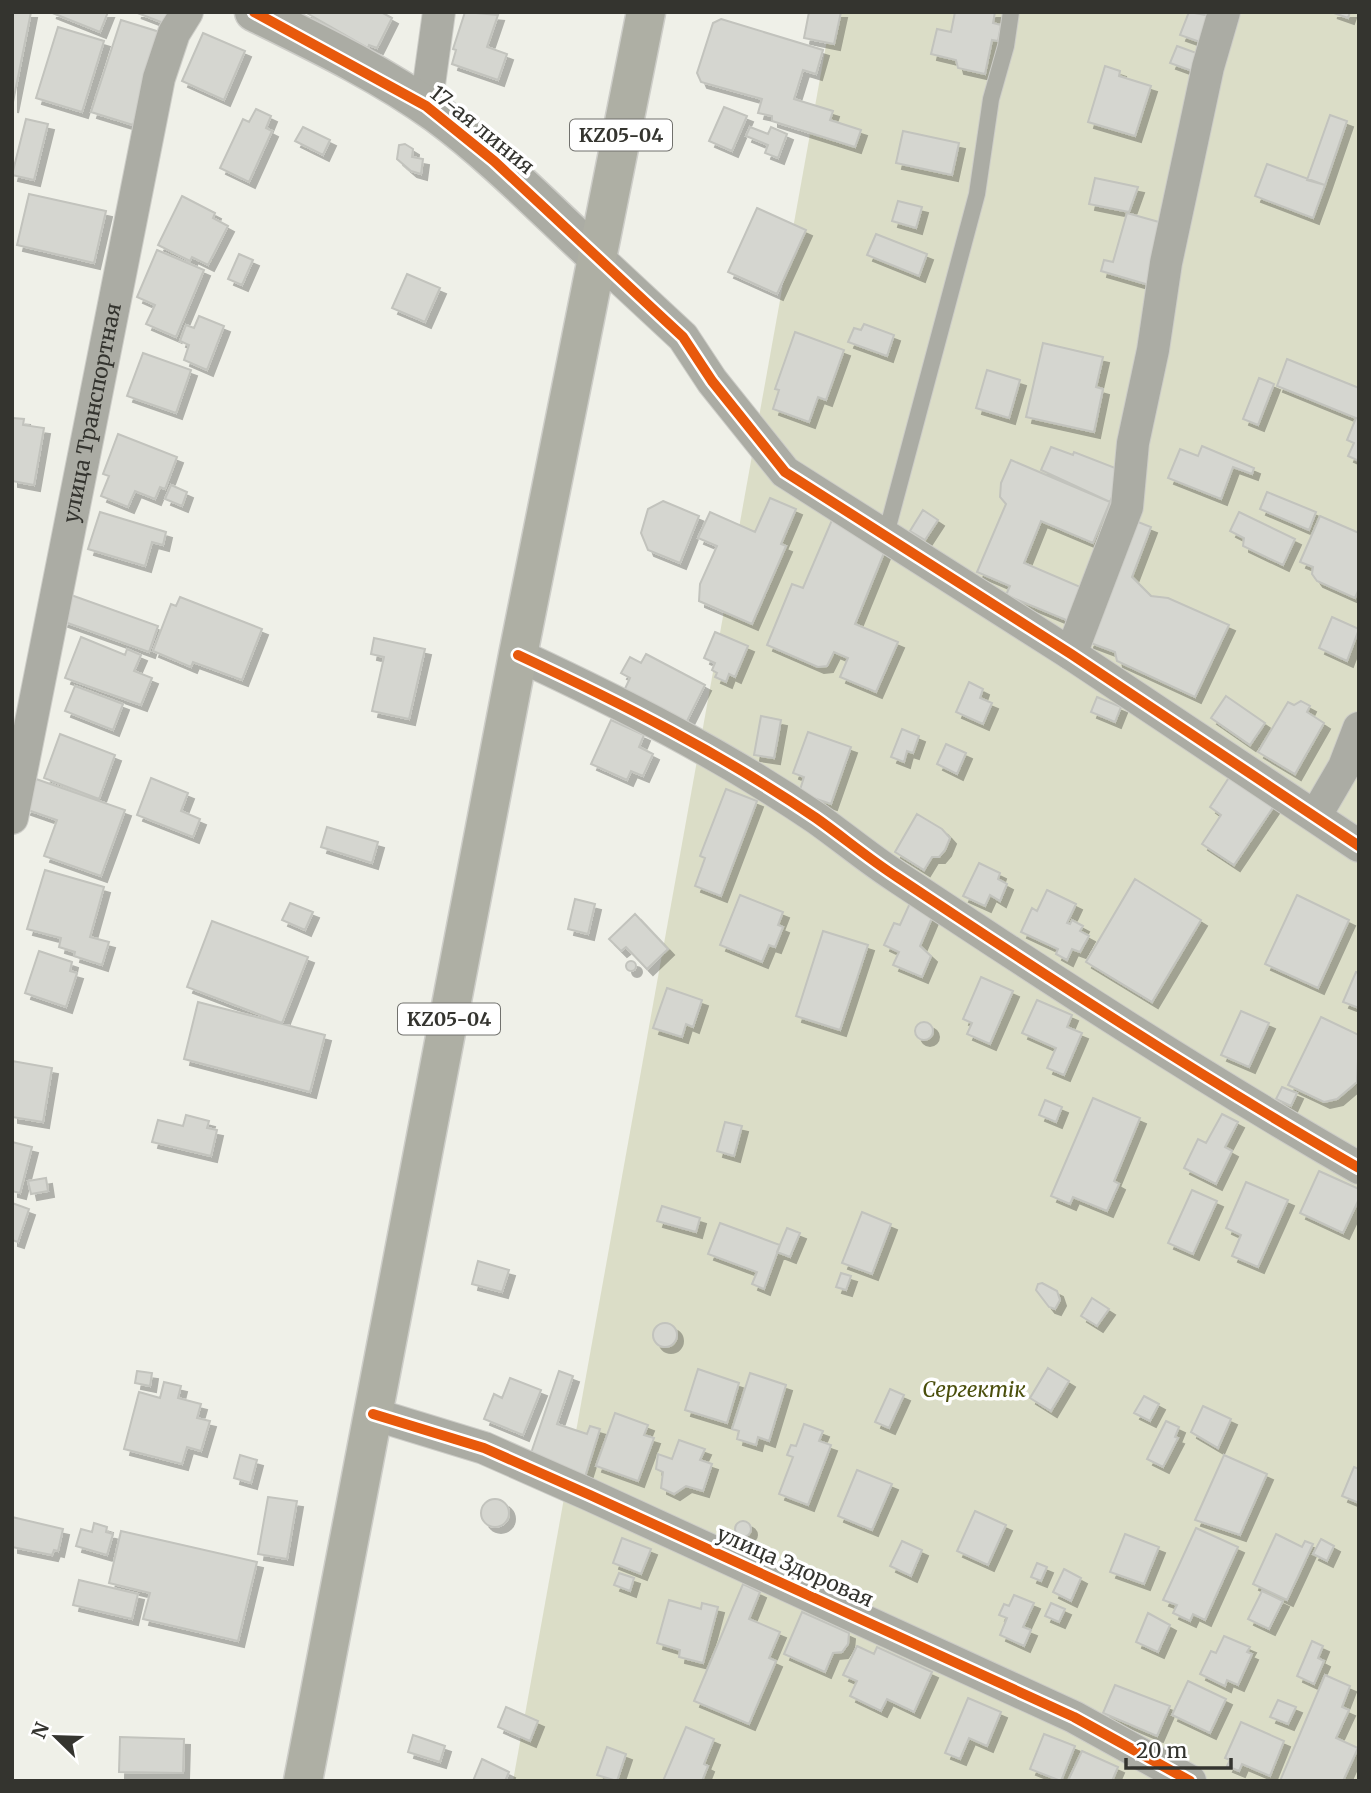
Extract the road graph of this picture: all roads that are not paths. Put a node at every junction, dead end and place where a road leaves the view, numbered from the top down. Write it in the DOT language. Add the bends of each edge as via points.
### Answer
graph roads {
  1 [pos="187,12"];
  2 [pos="254,12"];
  3 [pos="439,12"];
  4 [pos="646,12"];
  5 [pos="1011,12"];
  6 [pos="1224,12"];
  7 [pos="426,106"];
  8 [pos="597,257"];
  9 [pos="885,538"];
  10 [pos="1071,654"];
  11 [pos="519,655"];
  12 [pos="1359,728"];
  13 [pos="1316,815"];
  14 [pos="12,818"];
  15 [pos="1359,846"];
  16 [pos="1359,1168"];
  17 [pos="373,1414"];
  18 [pos="303,1781"];
  19 [pos="1190,1781"];
  1 -- 14 [label="street, улица Транспортная" via="174,33 159,78"];
  2 -- 7 [label="street, 17-ая линия"];
  3 -- 7 [label="street"];
  4 -- 8 [label="main road, KZ05-04"];
  5 -- 9 [label="lane" via="991,99 977,194"];
  6 -- 10 [label="street" via="1166,263 1133,443 1127,507"];
  7 -- 8 [label="street, 17-ая линия" via="494,161"];
  8 -- 9 [label="street" via="683,337 785,472"];
  8 -- 11 [label="main road, KZ05-04"];
  9 -- 10 [label="street"];
  10 -- 13 [label="street"];
  11 -- 16 [label="street" via="632,708 740,770 1148,1043"];
  11 -- 17 [label="main road, KZ05-04"];
  12 -- 13 [label="street"];
  13 -- 15 [label="street"];
  17 -- 18 [label="main road, KZ05-04"];
  17 -- 19 [label="street, улица Здоровая" via="484,1448 590,1495 1074,1717"];
}
